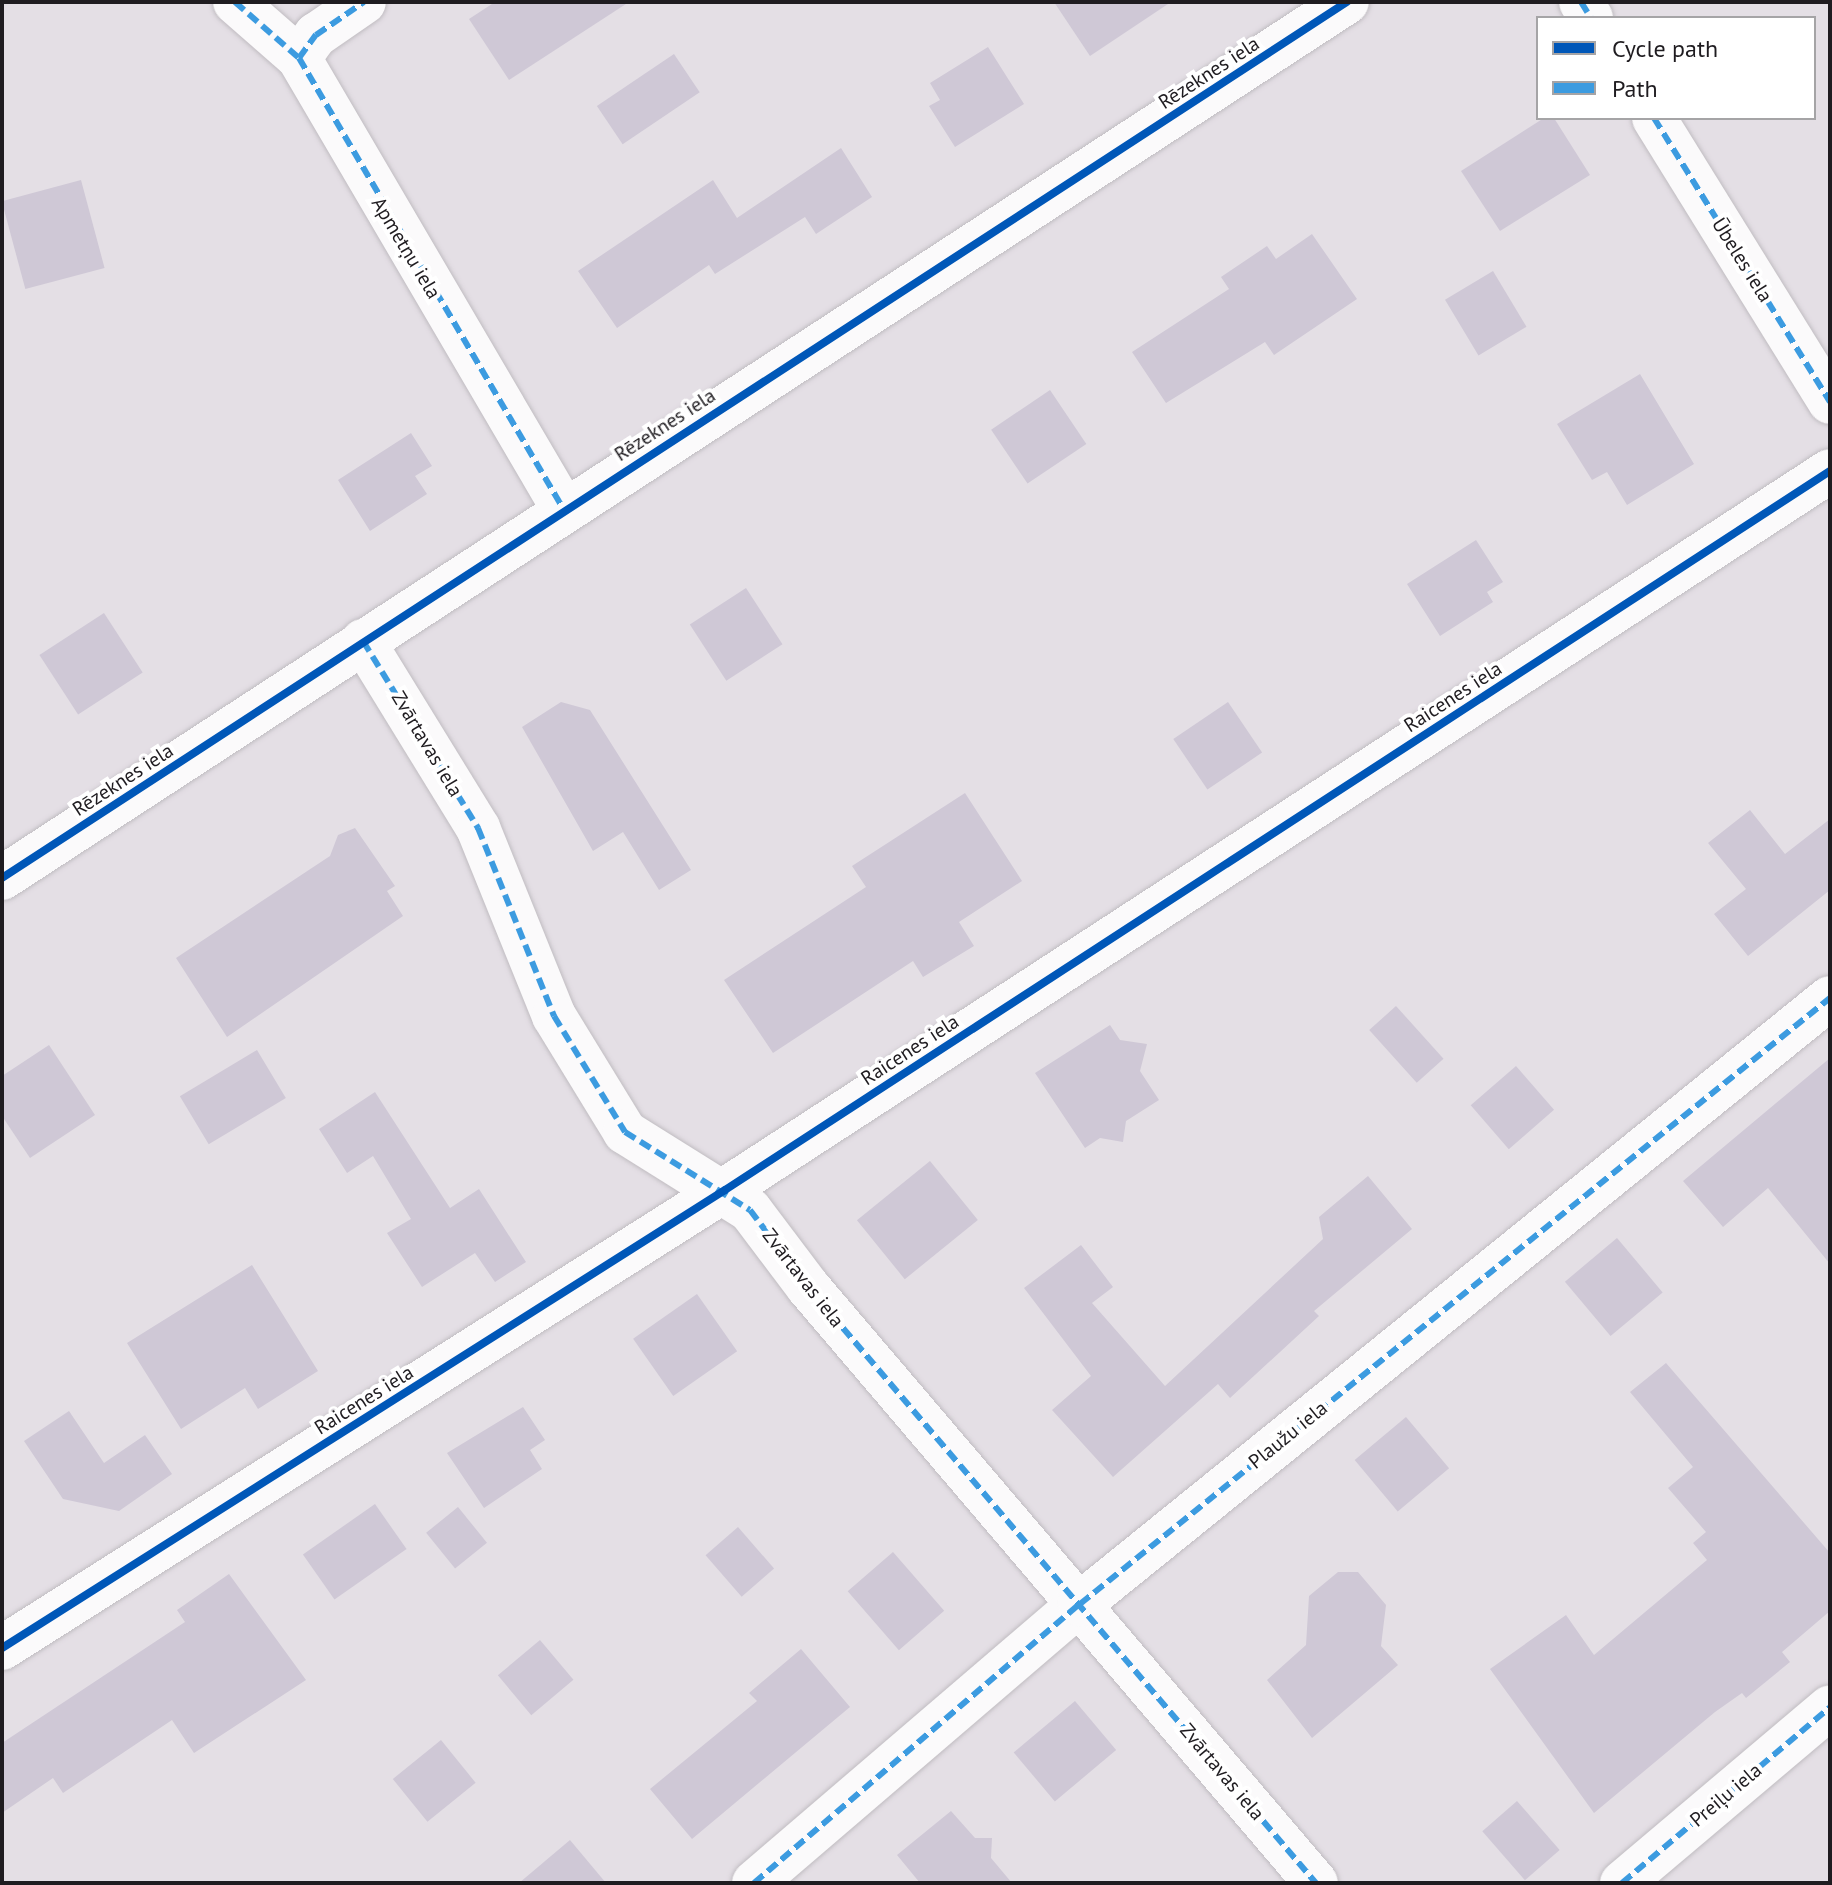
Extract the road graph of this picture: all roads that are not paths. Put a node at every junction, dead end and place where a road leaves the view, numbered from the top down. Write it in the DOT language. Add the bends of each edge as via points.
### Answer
graph roads {
  1 [pos="235,2"];
  2 [pos="364,2"];
  3 [pos="1347,2"];
  4 [pos="299,58"];
  5 [pos="1655,120"];
  6 [pos="1830,402"];
  7 [pos="1830,471"];
  8 [pos="564,510"];
  9 [pos="363,641"];
  10 [pos="2,878"];
  11 [pos="1830,998"];
  12 [pos="725,1190"];
  13 [pos="1080,1604"];
  14 [pos="2,1648"];
  15 [pos="1830,1707"];
  16 [pos="754,1883"];
  17 [pos="1316,1883"];
  18 [pos="1622,1883"];
  1 -- 4 [label="street, Apmetņu iela"];
  2 -- 4 [label="street" via="316,35"];
  3 -- 8 [label="street, Rēzeknes iela"];
  4 -- 8 [label="street, Apmetņu iela"];
  5 -- 6 [label="street, Ūbeles iela"];
  7 -- 12 [label="street, Raicenes iela"];
  8 -- 9 [label="street, Rēzeknes iela"];
  9 -- 10 [label="street, Rēzeknes iela"];
  9 -- 12 [label="street, Zvārtavas iela" via="478,828 582,1069 625,1132"];
  11 -- 13 [label="street, Plaužu iela"];
  12 -- 13 [label="street, Zvārtavas iela" via="750,1210"];
  12 -- 14 [label="street, Raicenes iela"];
  13 -- 16 [label="street, Plaužu iela"];
  13 -- 17 [label="street, Zvārtavas iela"];
  15 -- 18 [label="street, Preiļu iela"];
}
